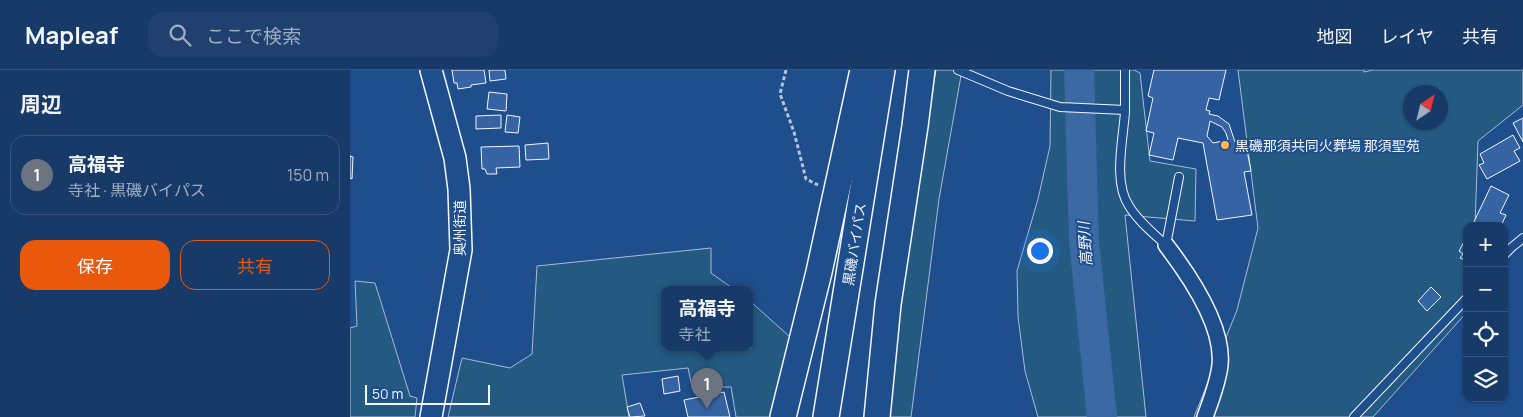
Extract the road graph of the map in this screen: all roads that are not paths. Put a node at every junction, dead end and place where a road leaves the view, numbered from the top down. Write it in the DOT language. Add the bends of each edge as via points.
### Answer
graph roads {
  1 [pos="431,70"];
  2 [pos="863,70"];
  3 [pos="882,70"];
  4 [pos="922,70"];
  5 [pos="958,70"];
  6 [pos="1125,70"];
  7 [pos="1125,110"];
  8 [pos="1179,176"];
  9 [pos="1523,238"];
  10 [pos="1166,245"];
  11 [pos="1508,251"];
  12 [pos="1463,302"];
  13 [pos="431,417"];
  14 [pos="783,417"];
  15 [pos="826,417"];
  16 [pos="877,417"];
  17 [pos="1205,417"];
  18 [pos="1354,417"];
  1 -- 13 [label="main road, 奥州街道" via="455,158 461,250"];
  2 -- 14 [label="highway" via="819,272"];
  3 -- 15 [label="highway, 黒磯バイパス"];
  4 -- 16 [label="highway" via="888,304"];
  5 -- 7 [label="lane" via="1008,91 1060,107"];
  6 -- 7 [label="lane"];
  7 -- 10 [label="lane" via="1121,190 1129,206"];
  8 -- 10 [label="lane"];
  9 -- 11 [label="lane"];
  10 -- 17 [label="street" via="1198,292 1216,336 1220,363 1218,381"];
  12 -- 18 [label="lane"];
}
